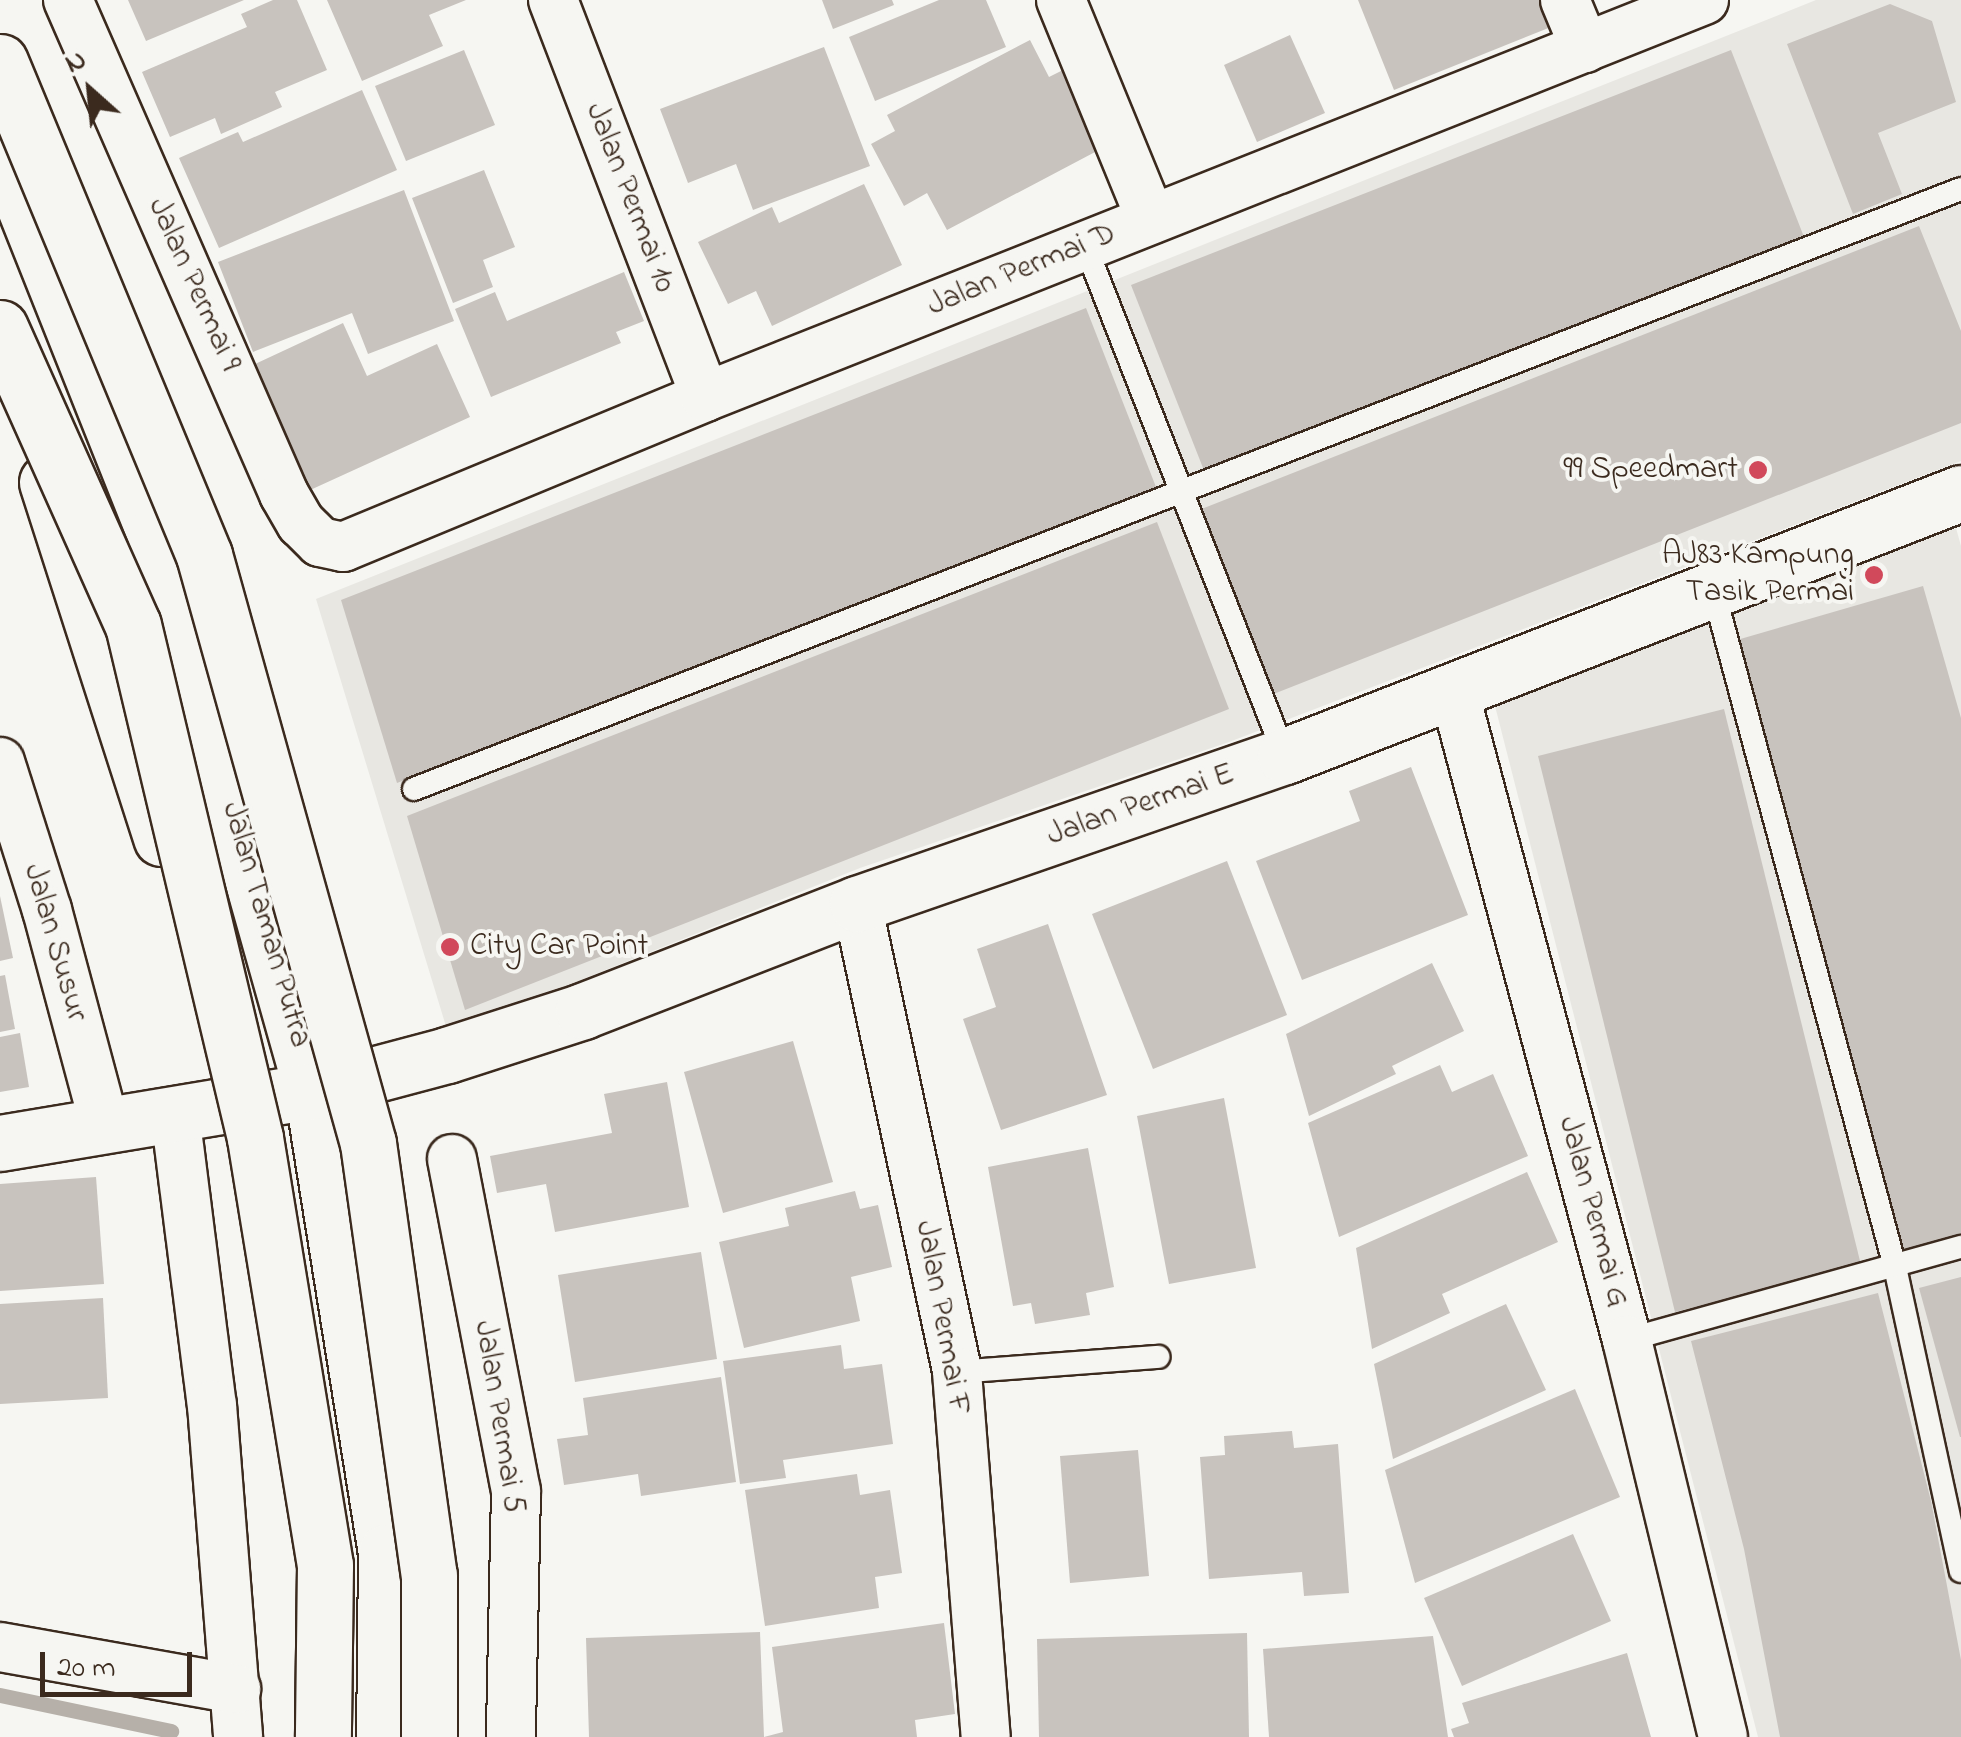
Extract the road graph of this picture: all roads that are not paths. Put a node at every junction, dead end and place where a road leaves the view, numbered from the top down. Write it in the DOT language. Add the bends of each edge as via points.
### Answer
graph roads {
  1 [pos="68,0"];
  2 [pos="554,0"];
  3 [pos="1061,0"];
  4 [pos="1565,0"];
  5 [pos="1704,0"];
  6 [pos="1585,48"];
  7 [pos="0,62"];
  8 [pos="0,144"];
  9 [pos="1961,188"];
  10 [pos="1151,220"];
  11 [pos="1085,245"];
  12 [pos="0,328"];
  13 [pos="0,364"];
  14 [pos="704,397"];
  15 [pos="1180,490"];
  16 [pos="1961,493"];
  17 [pos="342,547"];
  18 [pos="1713,589"];
  19 [pos="1453,688"];
  20 [pos="1284,756"];
  21 [pos="0,762"];
  22 [pos="414,789"];
  23 [pos="857,904"];
  24 [pos="312,1091"];
  25 [pos="245,1102"];
  26 [pos="175,1114"];
  27 [pos="104,1126"];
  28 [pos="0,1143"];
  29 [pos="452,1159"];
  30 [pos="1961,1248"];
  31 [pos="1895,1267"];
  32 [pos="1627,1340"];
  33 [pos="1158,1356"];
  34 [pos="957,1372"];
  35 [pos="1961,1571"];
  36 [pos="0,1647"];
  37 [pos="236,1689"];
  38 [pos="238,1737"];
  39 [pos="321,1737"];
  40 [pos="384,1737"];
  41 [pos="429,1737"];
  42 [pos="511,1737"];
  43 [pos="986,1737"];
  44 [pos="1723,1737"];
  1 -- 17 [label="street, Jalan Permai 9" via="284,494 320,542"];
  2 -- 14 [label="street, Jalan Permai 10"];
  3 -- 10 [label="street"];
  4 -- 6 [label="street"];
  5 -- 6 [label="street, Jalan Permai D"];
  6 -- 10 [label="street, Jalan Permai D"];
  7 -- 41 [label="main road, bridge" via="204,555 368,1142 428,1575"];
  8 -- 24 [label="main road, Jalan Taman Putra" via="155,534"];
  9 -- 15 [label="lane"];
  10 -- 11 [label="street, Jalan Permai D"];
  11 -- 14 [label="street, Jalan Permai D"];
  11 -- 15 [label="lane"];
  12 -- 39 [label="main road, bridge" via="133,625 255,1138 326,1565"];
  13 -- 25 [label="main road" via="52,494"];
  14 -- 17 [label="street, Jalan Permai D"];
  15 -- 20 [label="lane"];
  15 -- 22 [label="lane"];
  16 -- 18 [label="main road, Jalan Permai E"];
  18 -- 19 [label="main road, Jalan Permai E"];
  18 -- 31 [label="lane"];
  19 -- 20 [label="main road, Jalan Permai E"];
  19 -- 32 [label="street, Jalan Permai G"];
  20 -- 23 [label="main road, Jalan Permai E"];
  21 -- 27 [label="street, Jalan Susur"];
  23 -- 24 [label="main road, Jalan Permai E" via="583,1012"];
  23 -- 34 [label="street, Jalan Permai F"];
  24 -- 25 [label="main road, Jalan Permai E"];
  24 -- 40 [label="main road, Jalan Taman Putra" via="386,1552"];
  25 -- 26 [label="main road, Jalan Permai E"];
  25 -- 39 [label="main road" via="316,1516"];
  26 -- 27 [label="main road, Jalan Permai E"];
  26 -- 37 [label="street" via="212,1404"];
  27 -- 28 [label="main road, Jalan Permai E"];
  29 -- 42 [label="street, Jalan Permai 5" via="516,1491"];
  30 -- 31 [label="lane"];
  31 -- 32 [label="lane"];
  31 -- 35 [label="lane"];
  32 -- 44 [label="street, Jalan Permai G"];
  33 -- 34 [label="lane"];
  34 -- 43 [label="street, Jalan Permai F"];
  36 -- 37 [label="street"];
  37 -- 38 [label="street"];
}
